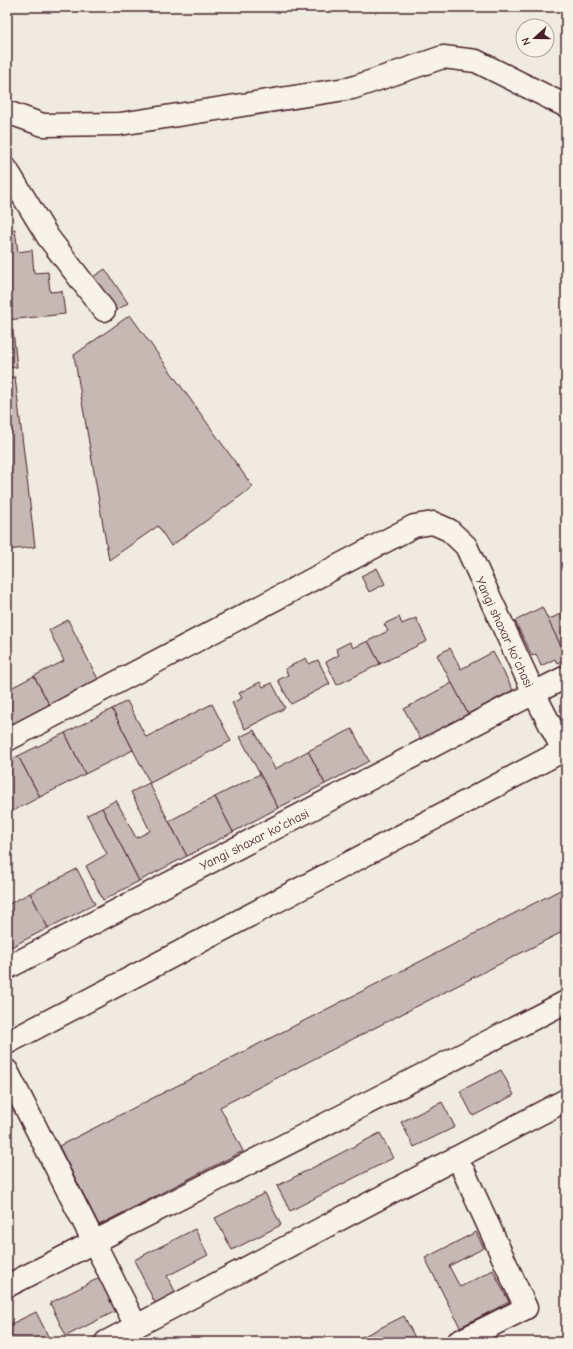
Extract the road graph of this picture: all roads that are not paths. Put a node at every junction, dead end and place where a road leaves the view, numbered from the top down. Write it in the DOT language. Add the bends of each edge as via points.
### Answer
graph roads {
  1 [pos="566,106"];
  2 [pos="7,112"];
  3 [pos="7,170"];
  4 [pos="104,310"];
  5 [pos="566,677"];
  6 [pos="534,694"];
  7 [pos="7,740"];
  8 [pos="565,749"];
  9 [pos="7,968"];
  10 [pos="566,1002"];
  11 [pos="7,1043"];
  12 [pos="7,1071"];
  13 [pos="566,1100"];
  14 [pos="464,1172"];
  15 [pos="94,1242"];
  16 [pos="7,1286"];
  17 [pos="136,1326"];
  18 [pos="106,1342"];
  19 [pos="458,1342"];
  1 -- 2 [label="street" via="476,61 443,57 352,88 120,124 44,125"];
  3 -- 4 [label="street" via="48,238"];
  5 -- 6 [label="street"];
  6 -- 7 [label="street, Yangi shaxar koʻchasi" via="466,546 449,530 433,523 414,526"];
  6 -- 8 [label="street"];
  6 -- 9 [label="street, Yangi shaxar koʻchasi"];
  8 -- 11 [label="street"];
  10 -- 15 [label="street"];
  12 -- 15 [label="street"];
  13 -- 17 [label="street"];
  14 -- 19 [label="street" via="526,1308"];
  15 -- 16 [label="street"];
  15 -- 17 [label="street"];
  17 -- 18 [label="street"];
}
